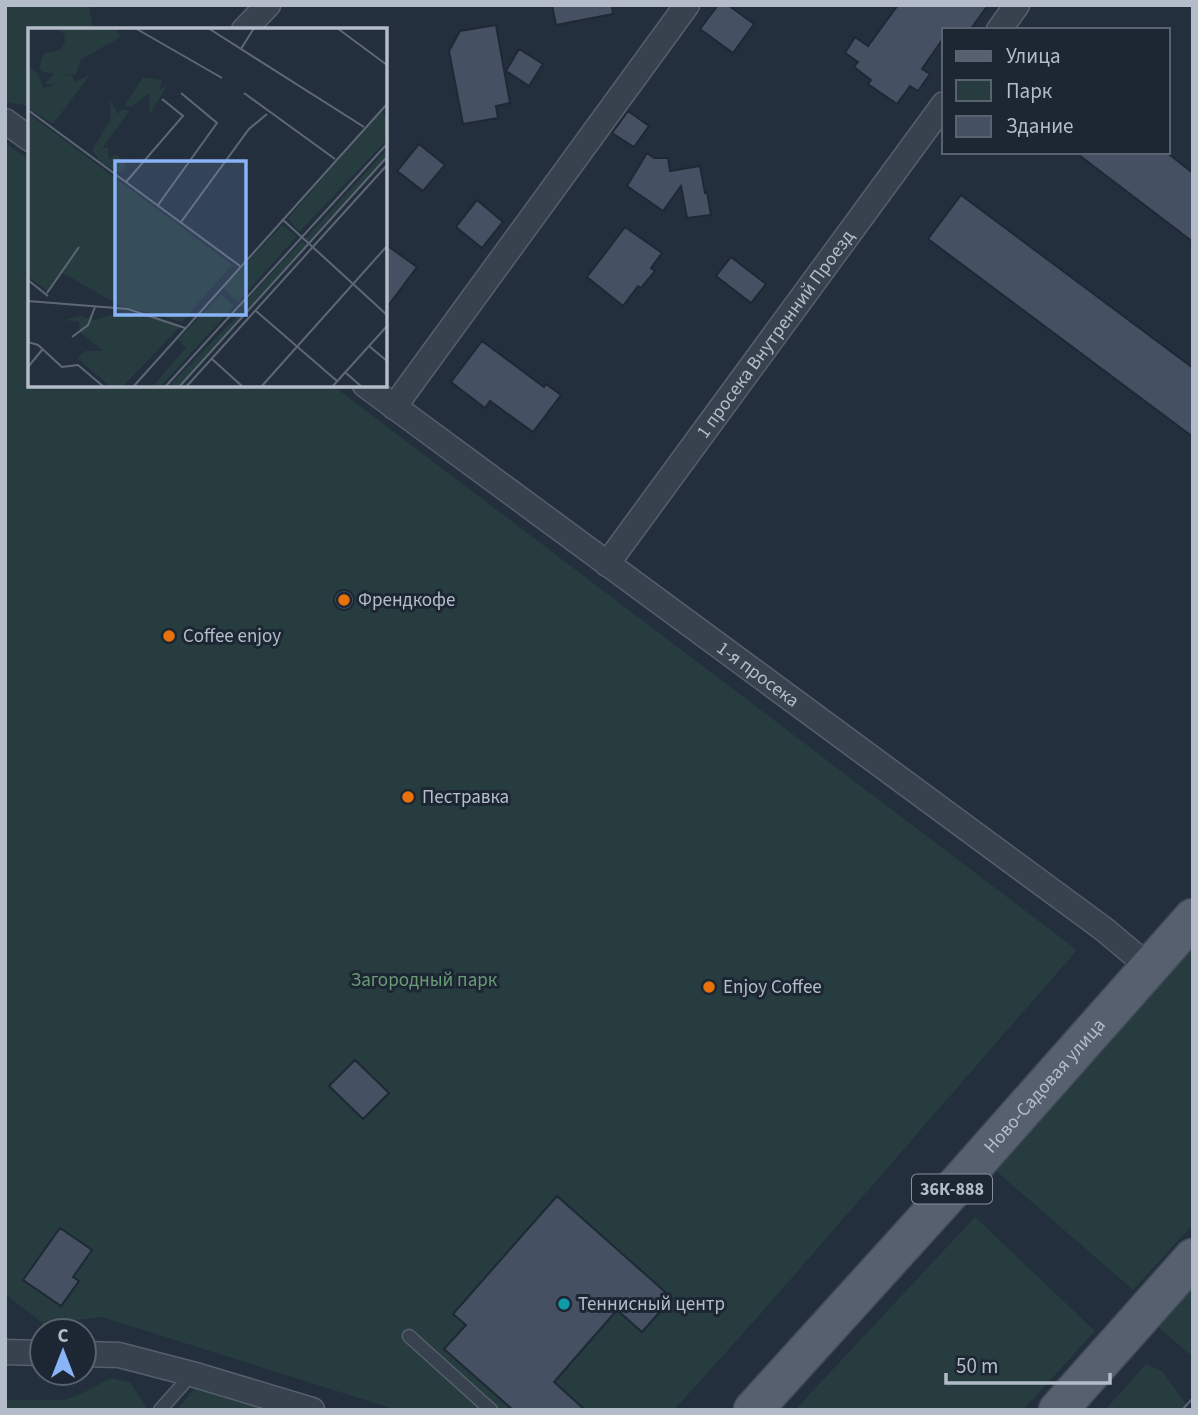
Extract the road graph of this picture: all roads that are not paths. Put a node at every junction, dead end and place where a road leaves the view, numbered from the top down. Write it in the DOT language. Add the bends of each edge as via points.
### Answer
graph roads {
  1 [pos="268,5"];
  2 [pos="687,5"];
  3 [pos="1017,5"];
  4 [pos="246,28"];
  5 [pos="1000,28"];
  6 [pos="942,107"];
  7 [pos="5,121"];
  8 [pos="28,138"];
  9 [pos="368,387"];
  10 [pos="394,407"];
  11 [pos="607,564"];
  12 [pos="1193,918"];
  13 [pos="1150,967"];
  14 [pos="1193,1258"];
  15 [pos="409,1336"];
  16 [pos="5,1352"];
  17 [pos="28,1353"];
  18 [pos="98,1354"];
  19 [pos="192,1374"];
  20 [pos="160,1410"];
  21 [pos="312,1410"];
  22 [pos="491,1410"];
  23 [pos="753,1410"];
  24 [pos="1058,1410"];
  1 -- 4 [label="street"];
  2 -- 10 [label="street"];
  3 -- 5 [label="street"];
  6 -- 11 [label="street, 1 просека Внутренний Проезд"];
  7 -- 8 [label="street"];
  9 -- 10 [label="street, 1-я просека"];
  10 -- 11 [label="street, 1-я просека"];
  11 -- 13 [label="street, 1-я просека"];
  12 -- 13 [label="main road, Ново-Садовая улица / 36К-888"];
  13 -- 23 [label="main road, Ново-Садовая улица / 36К-888"];
  14 -- 24 [label="main road"];
  15 -- 22 [label="lane"];
  16 -- 17 [label="street"];
  18 -- 19 [label="street" via="119,1355"];
  19 -- 20 [label="lane"];
  19 -- 21 [label="street"];
}
